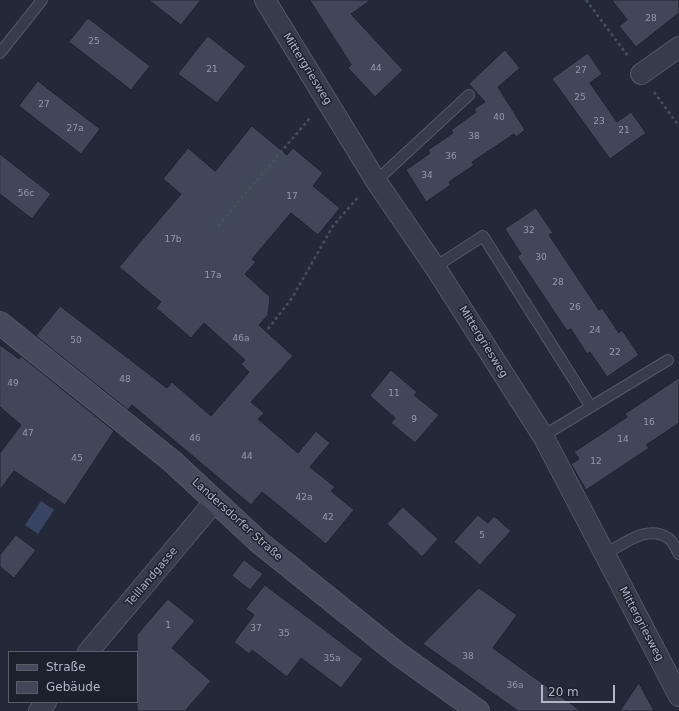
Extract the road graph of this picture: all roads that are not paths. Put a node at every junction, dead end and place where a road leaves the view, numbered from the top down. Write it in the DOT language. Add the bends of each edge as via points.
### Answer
graph roads {
  1 [pos="42,0"];
  2 [pos="265,0"];
  3 [pos="679,47"];
  4 [pos="0,53"];
  5 [pos="641,74"];
  6 [pos="469,95"];
  7 [pos="376,181"];
  8 [pos="435,267"];
  9 [pos="0,323"];
  10 [pos="668,360"];
  11 [pos="591,407"];
  12 [pos="543,436"];
  13 [pos="215,501"];
  14 [pos="605,554"];
  15 [pos="679,554"];
  16 [pos="89,651"];
  17 [pos="679,696"];
  18 [pos="45,703"];
  19 [pos="39,711"];
  20 [pos="478,711"];
  1 -- 4 [label="lane"];
  2 -- 7 [label="street, Mittergriesweg"];
  3 -- 5 [label="street"];
  6 -- 7 [label="lane"];
  7 -- 8 [label="street, Mittergriesweg"];
  8 -- 11 [label="lane" via="483,236"];
  8 -- 12 [label="street, Mittergriesweg"];
  9 -- 13 [label="main road, Landersdorfer Straße" via="173,462"];
  10 -- 11 [label="lane"];
  11 -- 12 [label="lane"];
  12 -- 14 [label="street, Mittergriesweg"];
  13 -- 16 [label="street, Teillandgasse"];
  13 -- 20 [label="main road, Landersdorfer Straße" via="260,543 397,653"];
  14 -- 15 [label="lane" via="645,533 657,533 669,539"];
  14 -- 17 [label="street, Mittergriesweg"];
  18 -- 19 [label="street"];
}
